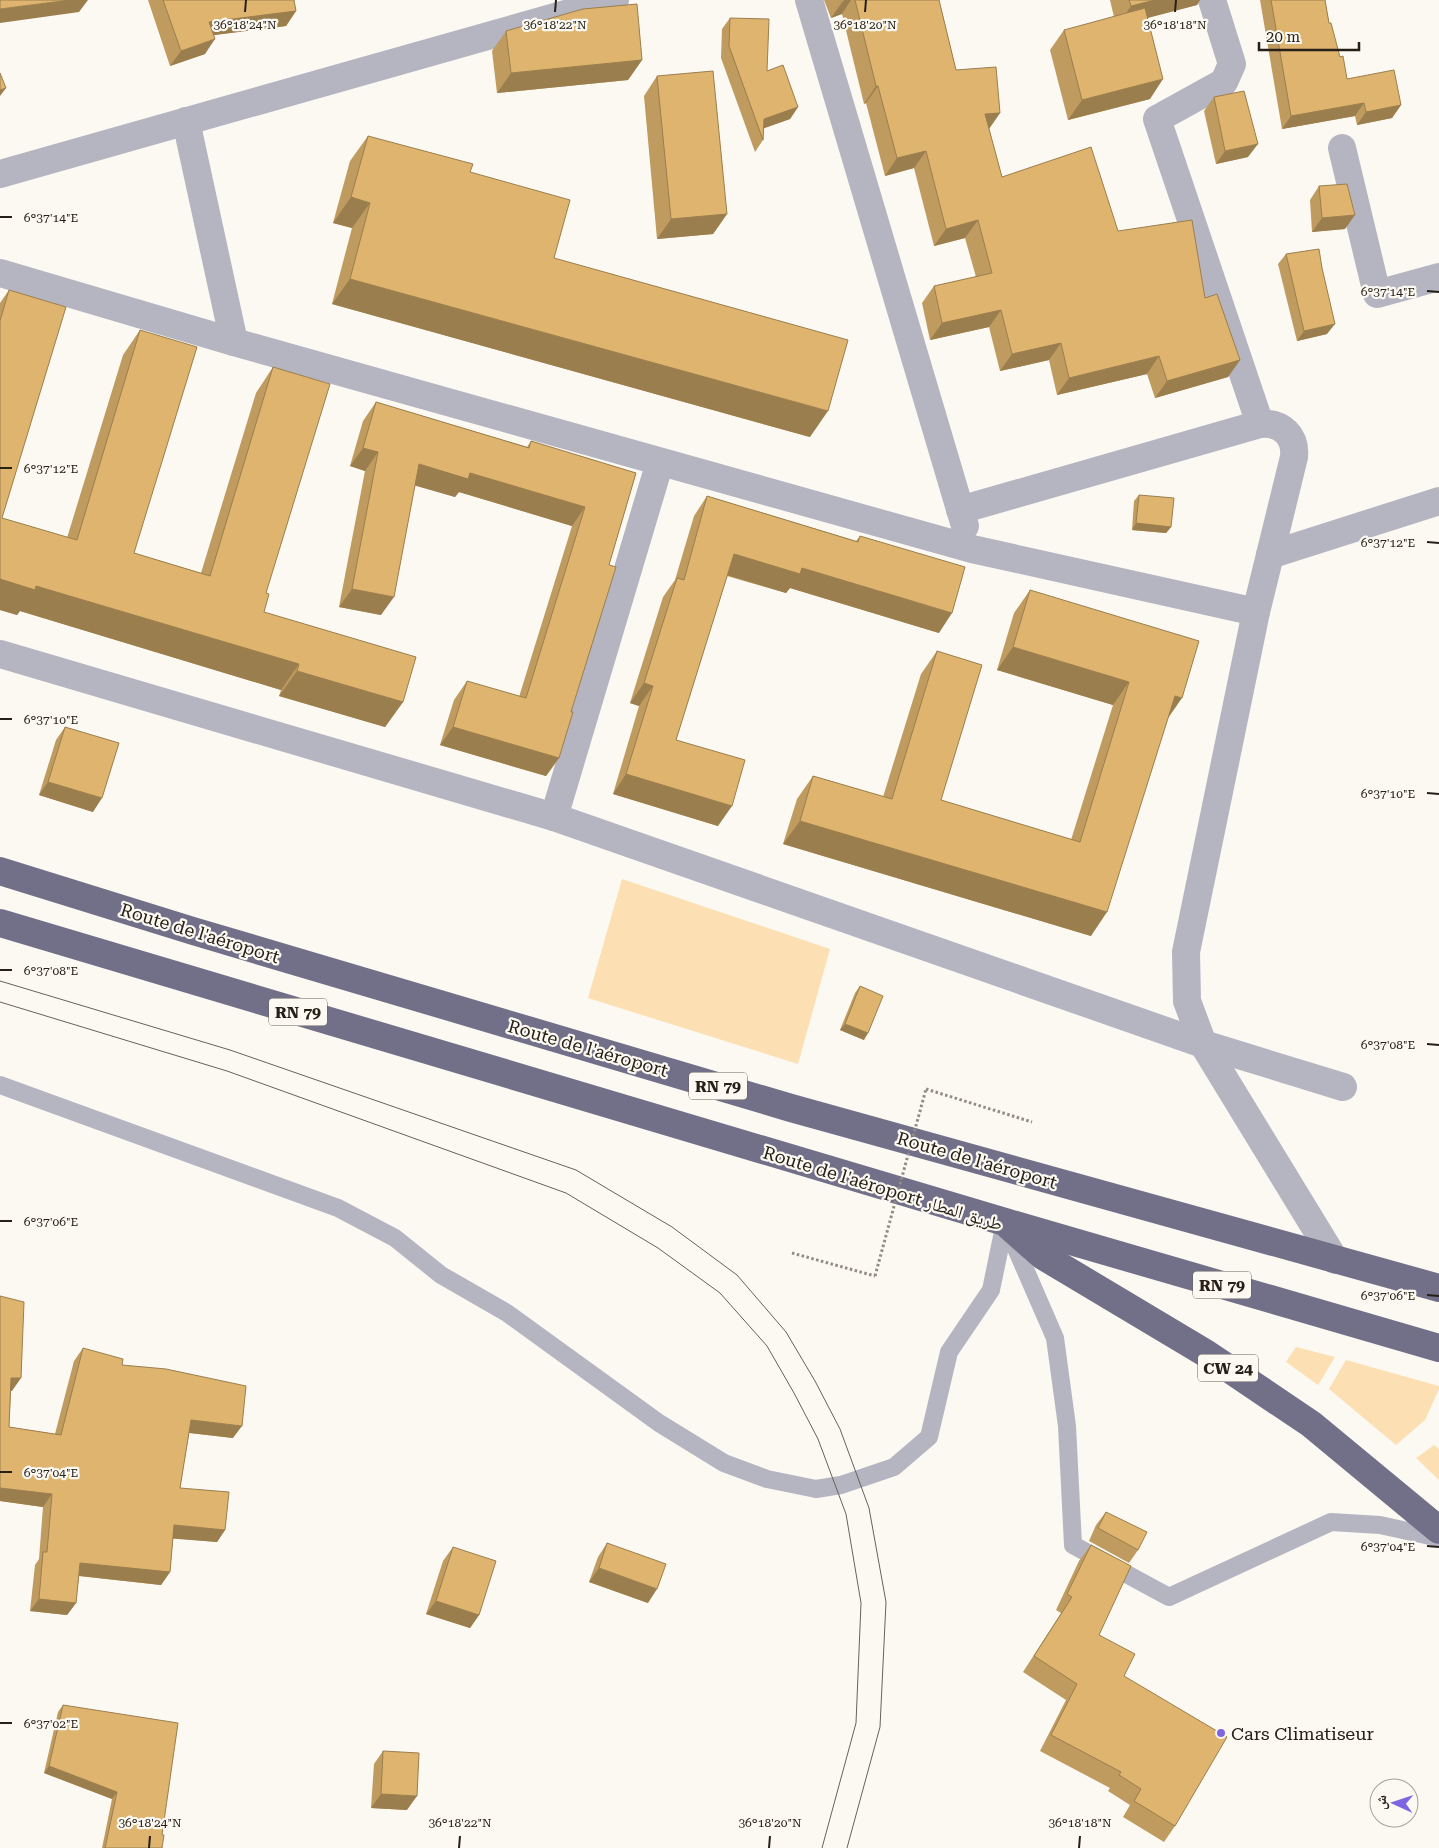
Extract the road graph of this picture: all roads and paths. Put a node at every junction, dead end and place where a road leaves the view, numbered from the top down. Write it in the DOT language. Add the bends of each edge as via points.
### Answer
graph roads {
  1 [pos="615,0"];
  2 [pos="808,0"];
  3 [pos="1212,0"];
  4 [pos="186,121"];
  5 [pos="1342,148"];
  6 [pos="0,174"];
  7 [pos="0,273"];
  8 [pos="1439,277"];
  9 [pos="234,342"];
  10 [pos="1260,424"];
  11 [pos="660,462"];
  12 [pos="1439,502"];
  13 [pos="960,510"];
  14 [pos="972,549"];
  15 [pos="1270,554"];
  16 [pos="1256,612"];
  17 [pos="0,654"];
  18 [pos="554,818"];
  19 [pos="0,871"];
  20 [pos="0,923"];
  21 [pos="1203,1044"];
  22 [pos="0,1085"];
  23 [pos="1343,1088"];
  24 [pos="1032,1122"];
  25 [pos="1005,1222"];
  26 [pos="792,1253"];
  27 [pos="1336,1260"];
  28 [pos="1439,1288"];
  29 [pos="1439,1348"];
  30 [pos="1439,1530"];
  31 [pos="1439,1538"];
  1 -- 4 [label="street"];
  2 -- 13 [label="street"];
  3 -- 10 [label="street" via="1232,64 1224,82 1157,118"];
  4 -- 6 [label="street"];
  4 -- 9 [label="street"];
  5 -- 8 [label="street" via="1377,294"];
  7 -- 9 [label="street"];
  9 -- 11 [label="street"];
  10 -- 13 [label="street"];
  10 -- 15 [label="street" via="1273,424 1284,429 1292,439 1295,451"];
  11 -- 14 [label="street"];
  11 -- 18 [label="street"];
  12 -- 15 [label="street"];
  13 -- 14 [label="street"];
  14 -- 16 [label="street"];
  15 -- 16 [label="street"];
  16 -- 21 [label="street" via="1186,952 1187,1001"];
  17 -- 18 [label="street"];
  18 -- 21 [label="street"];
  19 -- 27 [label="highway, Route de l'aéroport / RN 79" via="782,1105"];
  20 -- 25 [label="highway, Route de l'aéroport طريق المطار / RN 79"];
  21 -- 23 [label="street"];
  21 -- 27 [label="street"];
  22 -- 25 [label="lane" via="338,1208 395,1238 440,1275 507,1313 659,1423 724,1463 767,1479 816,1489 841,1485 894,1467 929,1437 949,1352 991,1290"];
  24 -- 26 [label="path, bridge" via="926,1089 875,1276"];
  25 -- 29 [label="highway, RN 79"];
  25 -- 30 [label="highway, Route de l'aéroport طريق المطار / CW 24" via="1043,1256 1207,1354 1311,1424"];
  25 -- 31 [label="lane" via="1054,1338 1067,1426 1073,1545 1169,1597 1331,1522 1380,1525"];
  27 -- 28 [label="highway, Route de l'aéroport / RN 79"];
}
